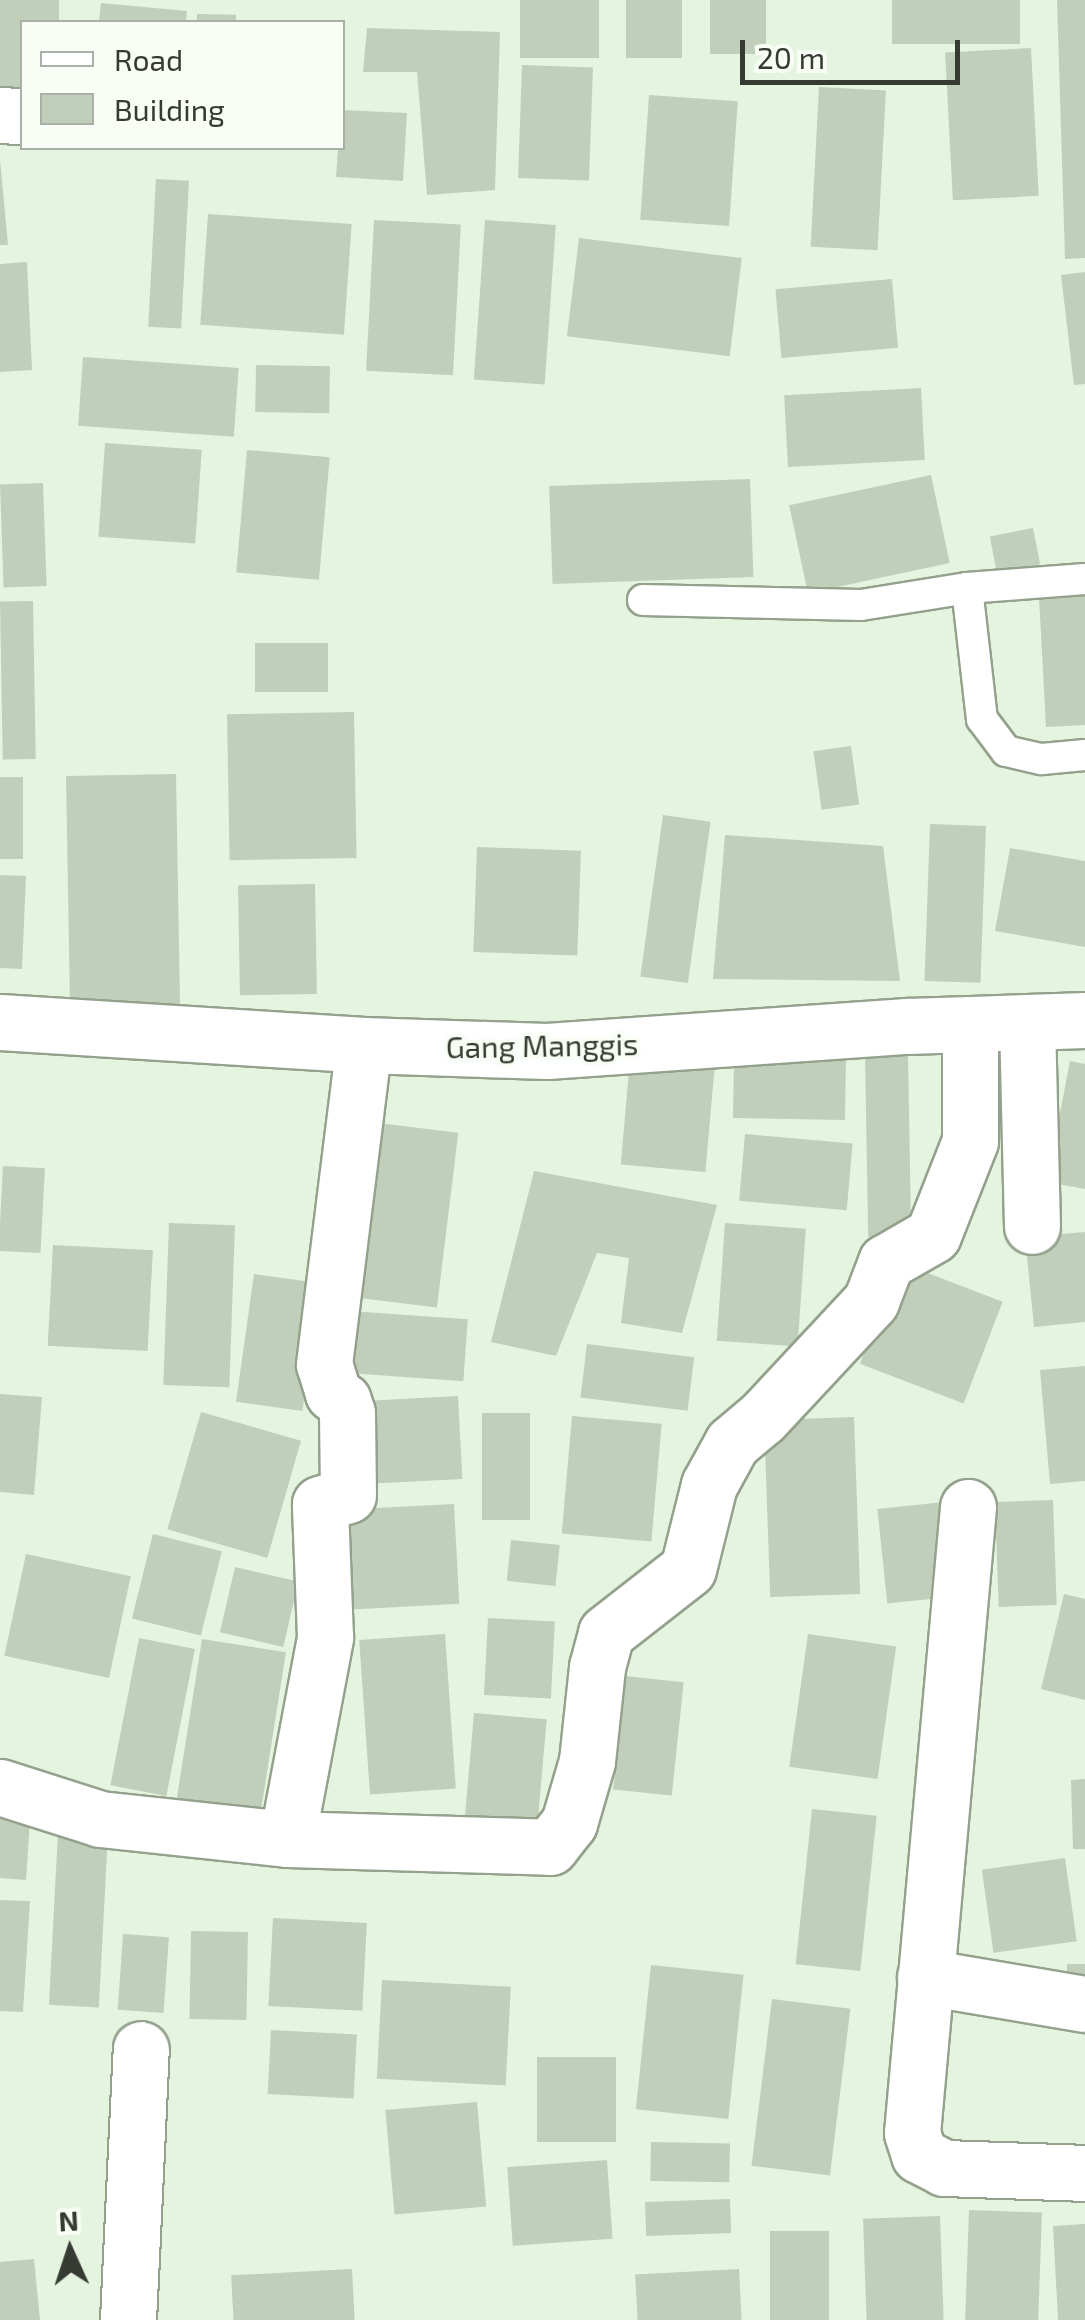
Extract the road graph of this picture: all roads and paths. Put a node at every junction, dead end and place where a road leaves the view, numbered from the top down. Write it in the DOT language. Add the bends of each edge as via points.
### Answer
graph roads {
  1 [pos="1085,579"];
  2 [pos="967,588"];
  3 [pos="643,600"];
  4 [pos="1085,755"];
  5 [pos="1085,1020"];
  6 [pos="0,1022"];
  7 [pos="1028,1022"];
  8 [pos="970,1024"];
  9 [pos="364,1045"];
  10 [pos="1032,1226"];
  11 [pos="968,1507"];
  12 [pos="0,1787"];
  13 [pos="287,1839"];
  14 [pos="926,1977"];
  15 [pos="1085,2004"];
  16 [pos="141,2049"];
  17 [pos="1085,2173"];
  18 [pos="128,2320"];
  1 -- 2 [label="lane"];
  2 -- 3 [label="lane" via="861,605"];
  2 -- 4 [label="lane" via="982,719 1006,751 1042,759"];
  5 -- 7 [label="street, Gang Manggis"];
  6 -- 9 [label="street, Gang Manggis"];
  7 -- 8 [label="street, Gang Manggis"];
  7 -- 10 [label="street"];
  8 -- 9 [label="street, Gang Manggis" via="547,1051"];
  8 -- 13 [label="street" via="970,1140 933,1235 886,1262 870,1302 732,1442 709,1485 688,1569 606,1633 587,1762 570,1823 550,1847"];
  9 -- 13 [label="street" via="324,1364 347,1413 348,1496 320,1504 325,1636"];
  11 -- 14 [label="street"];
  12 -- 13 [label="street" via="100,1818"];
  14 -- 15 [label="street"];
  14 -- 17 [label="street" via="912,2134 919,2155 944,2168"];
  16 -- 18 [label="street"];
}
